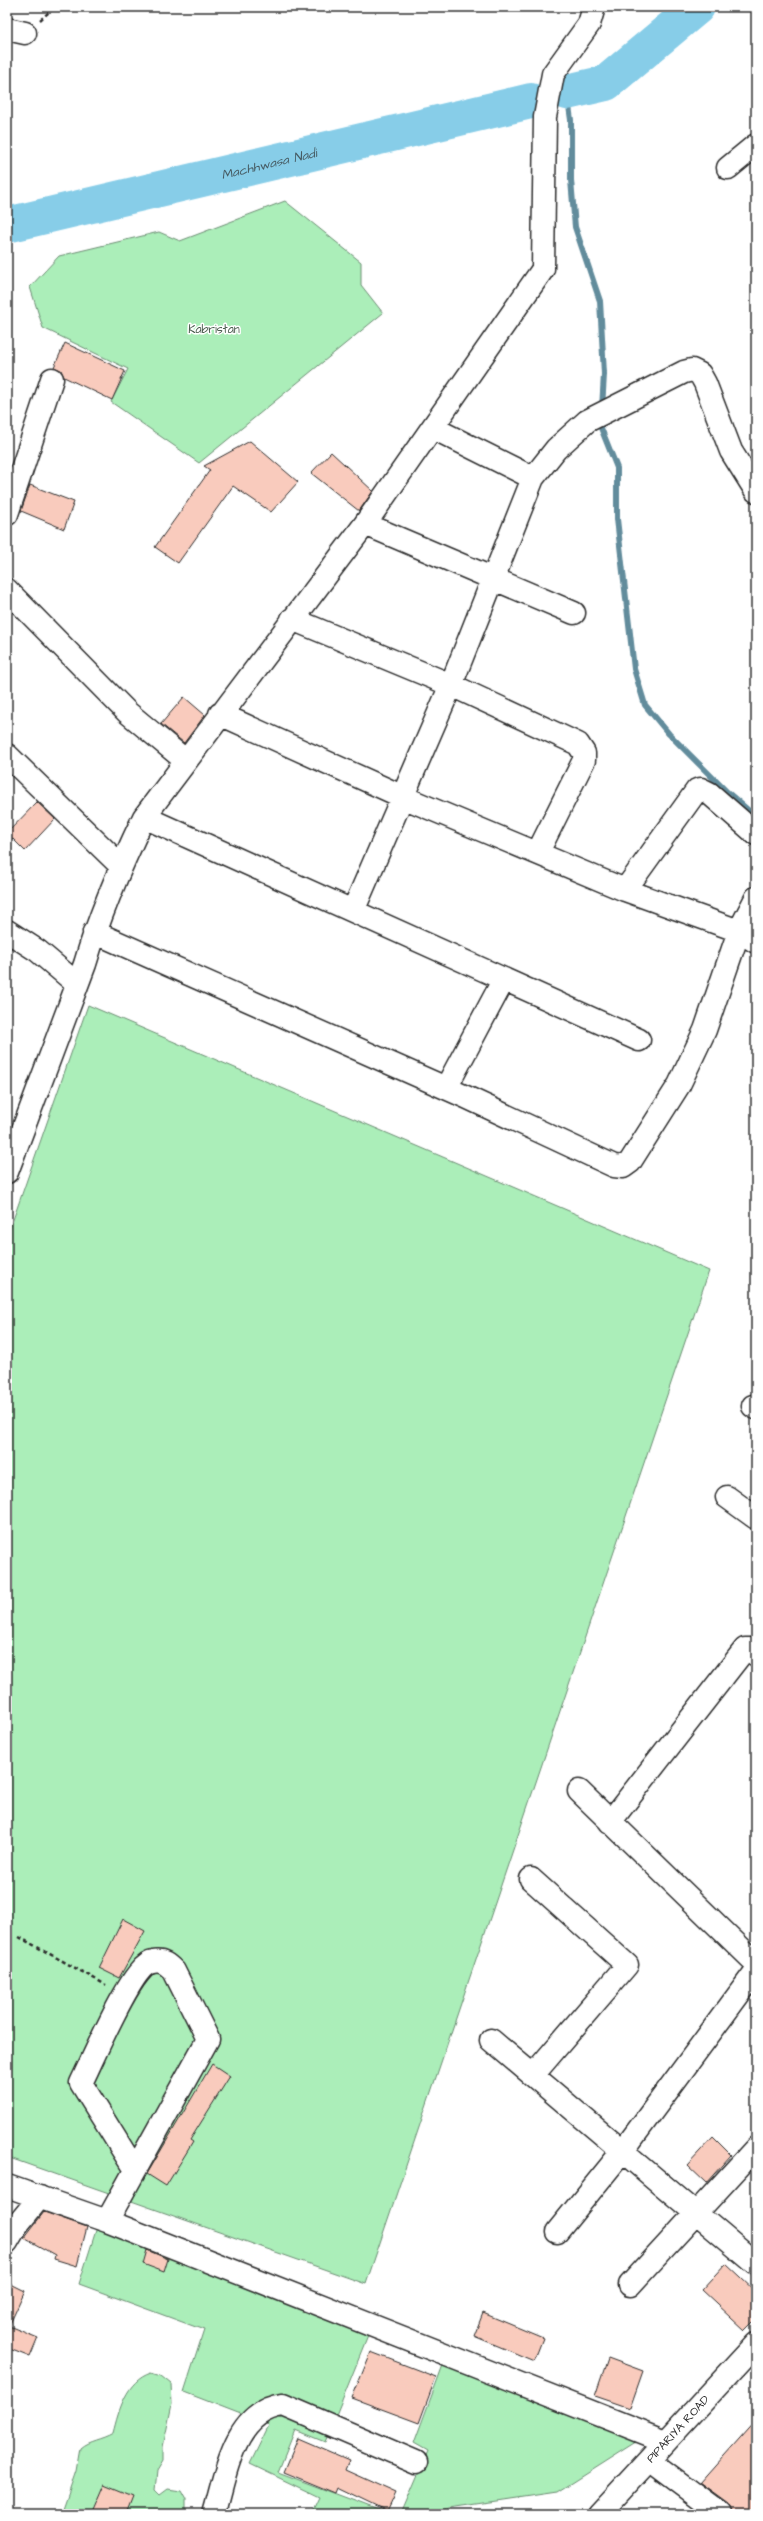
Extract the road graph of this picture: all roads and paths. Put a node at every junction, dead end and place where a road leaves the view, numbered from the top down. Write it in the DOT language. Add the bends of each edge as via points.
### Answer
graph roads {
  1 [pos="594,7"];
  2 [pos="756,145"];
  3 [pos="728,168"];
  4 [pos="52,379"];
  5 [pos="433,428"];
  6 [pos="533,478"];
  7 [pos="756,491"];
  8 [pos="7,514"];
  9 [pos="365,524"];
  10 [pos="494,579"];
  11 [pos="7,590"];
  12 [pos="574,613"];
  13 [pos="292,619"];
  14 [pos="451,685"];
  15 [pos="220,714"];
  16 [pos="7,755"];
  17 [pos="186,761"];
  18 [pos="402,796"];
  19 [pos="144,817"];
  20 [pos="756,834"];
  21 [pos="538,852"];
  22 [pos="121,866"];
  23 [pos="625,890"];
  24 [pos="756,898"];
  25 [pos="353,910"];
  26 [pos="7,931"];
  27 [pos="94,932"];
  28 [pos="747,937"];
  29 [pos="504,979"];
  30 [pos="77,984"];
  31 [pos="639,1040"];
  32 [pos="446,1088"];
  33 [pos="7,1172"];
  34 [pos="727,1497"];
  35 [pos="756,1518"];
  36 [pos="756,1655"];
  37 [pos="579,1791"];
  38 [pos="610,1822"];
  39 [pos="531,1879"];
  40 [pos="19,1937"];
  41 [pos="756,1963"];
  42 [pos="756,1971"];
  43 [pos="124,1995"];
  44 [pos="491,2040"];
  45 [pos="533,2075"];
  46 [pos="756,2148"];
  47 [pos="622,2152"];
  48 [pos="135,2170"];
  49 [pos="7,2186"];
  50 [pos="40,2197"];
  51 [pos="696,2211"];
  52 [pos="107,2221"];
  53 [pos="558,2232"];
  54 [pos="7,2242"];
  55 [pos="756,2264"];
  56 [pos="630,2285"];
  57 [pos="756,2344"];
  58 [pos="756,2362"];
  59 [pos="665,2441"];
  60 [pos="416,2462"];
  61 [pos="654,2463"];
  62 [pos="214,2514"];
  63 [pos="599,2514"];
  64 [pos="616,2514"];
  65 [pos="721,2514"];
  1 -- 5 [label="street" via="589,24 553,74 545,117 543,269"];
  2 -- 3 [label="street"];
  4 -- 8 [label="street"];
  5 -- 6 [label="street"];
  5 -- 9 [label="street"];
  6 -- 7 [label="street" via="556,449 602,414 692,370 698,373 710,392 731,451"];
  6 -- 10 [label="street"];
  9 -- 10 [label="street"];
  9 -- 13 [label="street"];
  10 -- 12 [label="street"];
  10 -- 14 [label="street"];
  11 -- 17 [label="street" via="127,712"];
  13 -- 14 [label="street"];
  13 -- 15 [label="street"];
  14 -- 18 [label="street"];
  14 -- 21 [label="street" via="575,742 584,753 584,760"];
  15 -- 17 [label="street"];
  15 -- 18 [label="street"];
  16 -- 22 [label="street"];
  17 -- 19 [label="street"];
  18 -- 21 [label="street"];
  18 -- 25 [label="street"];
  19 -- 22 [label="street"];
  19 -- 25 [label="street"];
  20 -- 23 [label="street" via="709,793 697,790"];
  21 -- 23 [label="street"];
  22 -- 27 [label="street"];
  23 -- 28 [label="street"];
  24 -- 28 [label="street"];
  25 -- 29 [label="street"];
  26 -- 30 [label="street" via="38,951"];
  27 -- 30 [label="street"];
  27 -- 32 [label="street"];
  28 -- 32 [label="street" via="679,1085 642,1147 623,1167 614,1166"];
  29 -- 31 [label="street"];
  29 -- 32 [label="street"];
  30 -- 33 [label="street"];
  34 -- 35 [label="street"];
  36 -- 38 [label="street" via="750,1648 745,1650"];
  37 -- 38 [label="street"];
  38 -- 41 [label="street"];
  39 -- 45 [label="street" via="627,1965"];
  40 -- 43 [label="path"];
  42 -- 47 [label="street"];
  43 -- 48 [label="street" via="82,2083"];
  43 -- 48 [label="street" via="139,1971 152,1961 166,1962 174,1971 208,2039"];
  44 -- 45 [label="street"];
  45 -- 47 [label="street"];
  46 -- 51 [label="street"];
  47 -- 51 [label="street"];
  47 -- 53 [label="street"];
  48 -- 52 [label="street"];
  49 -- 50 [label="street"];
  50 -- 52 [label="street"];
  50 -- 54 [label="street"];
  51 -- 55 [label="street"];
  51 -- 56 [label="street"];
  52 -- 59 [label="street"];
  57 -- 59 [label="street, PIPARIYA ROAD"];
  58 -- 61 [label="street, PIPARIYA ROAD"];
  59 -- 61 [label="street, PIPARIYA ROAD"];
  60 -- 62 [label="street" via="283,2405 271,2407 256,2416 238,2436"];
  61 -- 63 [label="street, PIPARIYA ROAD"];
  61 -- 64 [label="street, PIPARIYA ROAD"];
  61 -- 65 [label="street"];
}
